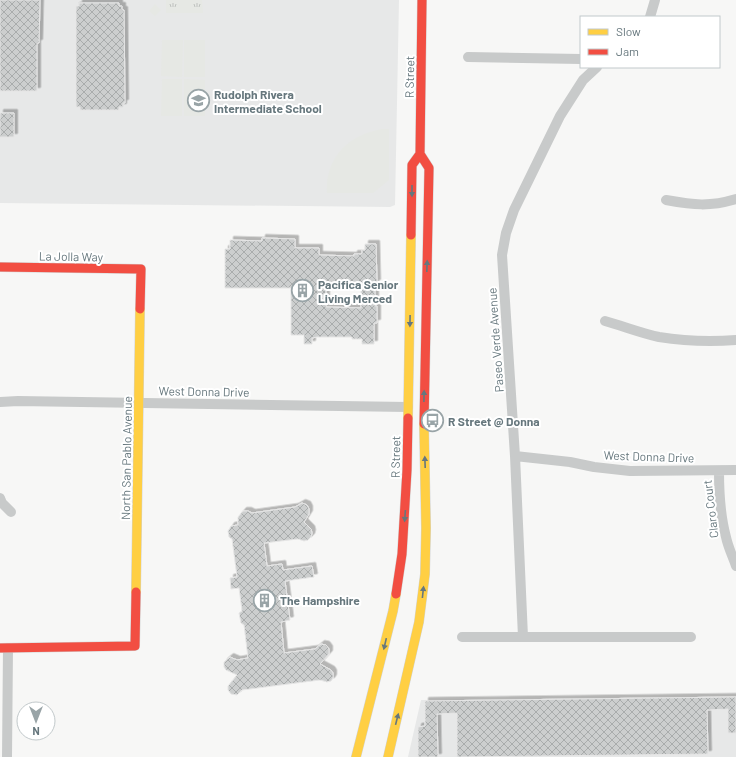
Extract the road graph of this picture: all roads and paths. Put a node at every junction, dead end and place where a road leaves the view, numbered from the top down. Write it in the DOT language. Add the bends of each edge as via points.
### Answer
graph roads {
  1 [pos="422,0"];
  2 [pos="655,0"];
  3 [pos="650,16"];
  4 [pos="468,57"];
  5 [pos="580,59"];
  6 [pos="596,68"];
  7 [pos="420,154"];
  8 [pos="736,199"];
  9 [pos="666,200"];
  10 [pos="0,267"];
  11 [pos="141,269"];
  12 [pos="605,322"];
  13 [pos="736,340"];
  14 [pos="0,402"];
  15 [pos="139,403"];
  16 [pos="408,407"];
  17 [pos="515,456"];
  18 [pos="736,470"];
  19 [pos="719,471"];
  20 [pos="0,498"];
  21 [pos="11,512"];
  22 [pos="736,566"];
  23 [pos="462,637"];
  24 [pos="523,637"];
  25 [pos="691,637"];
  26 [pos="4,648"];
  27 [pos="7,757"];
  28 [pos="356,757"];
  29 [pos="388,757"];
  1 -- 7 [label="street, R Street"];
  2 -- 3 [label="street"];
  4 -- 5 [label="street"];
  6 -- 17 [label="street, Paseo Verde Avenue" via="583,80 560,116 514,210 506,232 502,255"];
  7 -- 16 [label="street, R Street, one-way" via="412,165"];
  29 -- 7 [label="street, R Street, one-way" via="419,622 425,574 424,408 429,168"];
  8 -- 9 [label="street" via="699,205"];
  10 -- 11 [label="street, La Jolla Way"];
  11 -- 15 [label="street, North San Pablo Avenue"];
  12 -- 13 [label="street" via="679,340"];
  14 -- 15 [label="street, West Donna Drive"];
  15 -- 16 [label="street, West Donna Drive"];
  15 -- 26 [label="street, North San Pablo Avenue" via="136,646"];
  16 -- 28 [label="street, R Street, one-way" via="402,554 393,611"];
  17 -- 19 [label="street, West Donna Drive" via="630,471"];
  17 -- 24 [label="street, Paseo Verde Avenue"];
  18 -- 19 [label="street, West Donna Drive"];
  19 -- 22 [label="street, Claro Court" via="722,519"];
  20 -- 21 [label="street"];
  23 -- 24 [label="street"];
  24 -- 25 [label="street"];
  26 -- 27 [label="street"];
}
